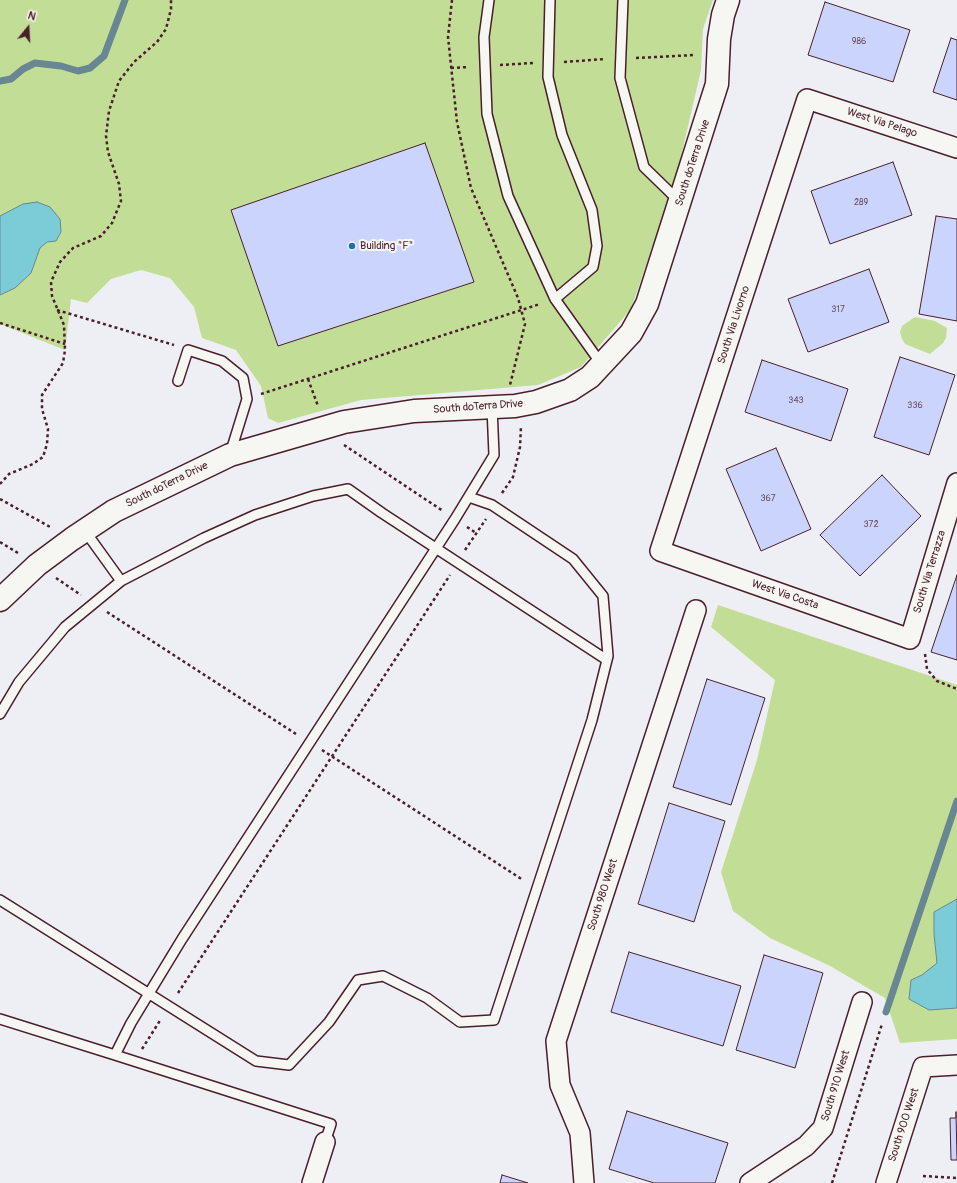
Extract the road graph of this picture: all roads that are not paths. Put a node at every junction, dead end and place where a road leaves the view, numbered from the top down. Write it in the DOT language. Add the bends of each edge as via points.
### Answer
graph roads {
  1 [pos="489,0"];
  2 [pos="550,0"];
  3 [pos="622,0"];
  4 [pos="728,0"];
  5 [pos="807,99"];
  6 [pos="957,148"];
  7 [pos="680,202"];
  8 [pos="555,299"];
  9 [pos="602,365"];
  10 [pos="178,381"];
  11 [pos="492,406"];
  12 [pos="230,455"];
  13 [pos="957,483"];
  14 [pos="469,497"];
  15 [pos="78,535"];
  16 [pos="437,547"];
  17 [pos="660,551"];
  18 [pos="121,581"];
  19 [pos="0,600"];
  20 [pos="696,610"];
  21 [pos="910,639"];
  22 [pos="607,660"];
  23 [pos="0,714"];
  24 [pos="0,900"];
  25 [pos="149,994"];
  26 [pos="862,1002"];
  27 [pos="0,1019"];
  28 [pos="115,1055"];
  29 [pos="957,1065"];
  30 [pos="325,1142"];
  31 [pos="312,1183"];
  32 [pos="584,1183"];
  33 [pos="750,1183"];
  34 [pos="886,1183"];
  1 -- 8 [label="lane" via="484,37 487,114 508,196"];
  2 -- 8 [label="lane" via="548,77 562,135 592,210 597,246 593,267"];
  3 -- 7 [label="lane" via="620,78 644,167"];
  4 -- 7 [label="street, South doTerra Drive" via="719,39 717,84"];
  5 -- 6 [label="street, West Via Pelago"];
  5 -- 17 [label="street, South Via Livorno"];
  7 -- 9 [label="street, South doTerra Drive" via="640,319"];
  8 -- 9 [label="lane"];
  9 -- 11 [label="street, South doTerra Drive" via="590,377 570,390 536,402 515,406"];
  10 -- 12 [label="lane" via="188,350 222,361 243,378 247,398"];
  11 -- 12 [label="street, South doTerra Drive" via="414,411 344,422"];
  11 -- 14 [label="lane" via="494,455"];
  12 -- 15 [label="street, South doTerra Drive" via="114,511"];
  13 -- 21 [label="street, South Via Terrazza"];
  14 -- 16 [label="lane"];
  14 -- 22 [label="lane" via="494,507 573,559 603,596"];
  15 -- 18 [label="lane"];
  15 -- 19 [label="street, South doTerra Drive" via="36,565"];
  16 -- 18 [label="lane" via="348,489 313,496 255,515"];
  16 -- 22 [label="lane"];
  16 -- 25 [label="lane" via="182,939"];
  17 -- 21 [label="street, West Via Costa"];
  18 -- 23 [label="lane" via="65,627 19,682"];
  20 -- 32 [label="street, South 980 West" via="556,1041 560,1085 580,1133"];
  22 -- 25 [label="lane" via="592,720 494,1020 460,1022 427,998 383,976 358,980 329,1022 289,1065 256,1061"];
  24 -- 25 [label="lane"];
  25 -- 28 [label="lane"];
  26 -- 33 [label="street, South 910 West" via="823,1128 806,1146"];
  27 -- 28 [label="lane"];
  28 -- 30 [label="lane" via="331,1124"];
  29 -- 34 [label="street, South 900 West" via="923,1067"];
  30 -- 31 [label="street"];
}
